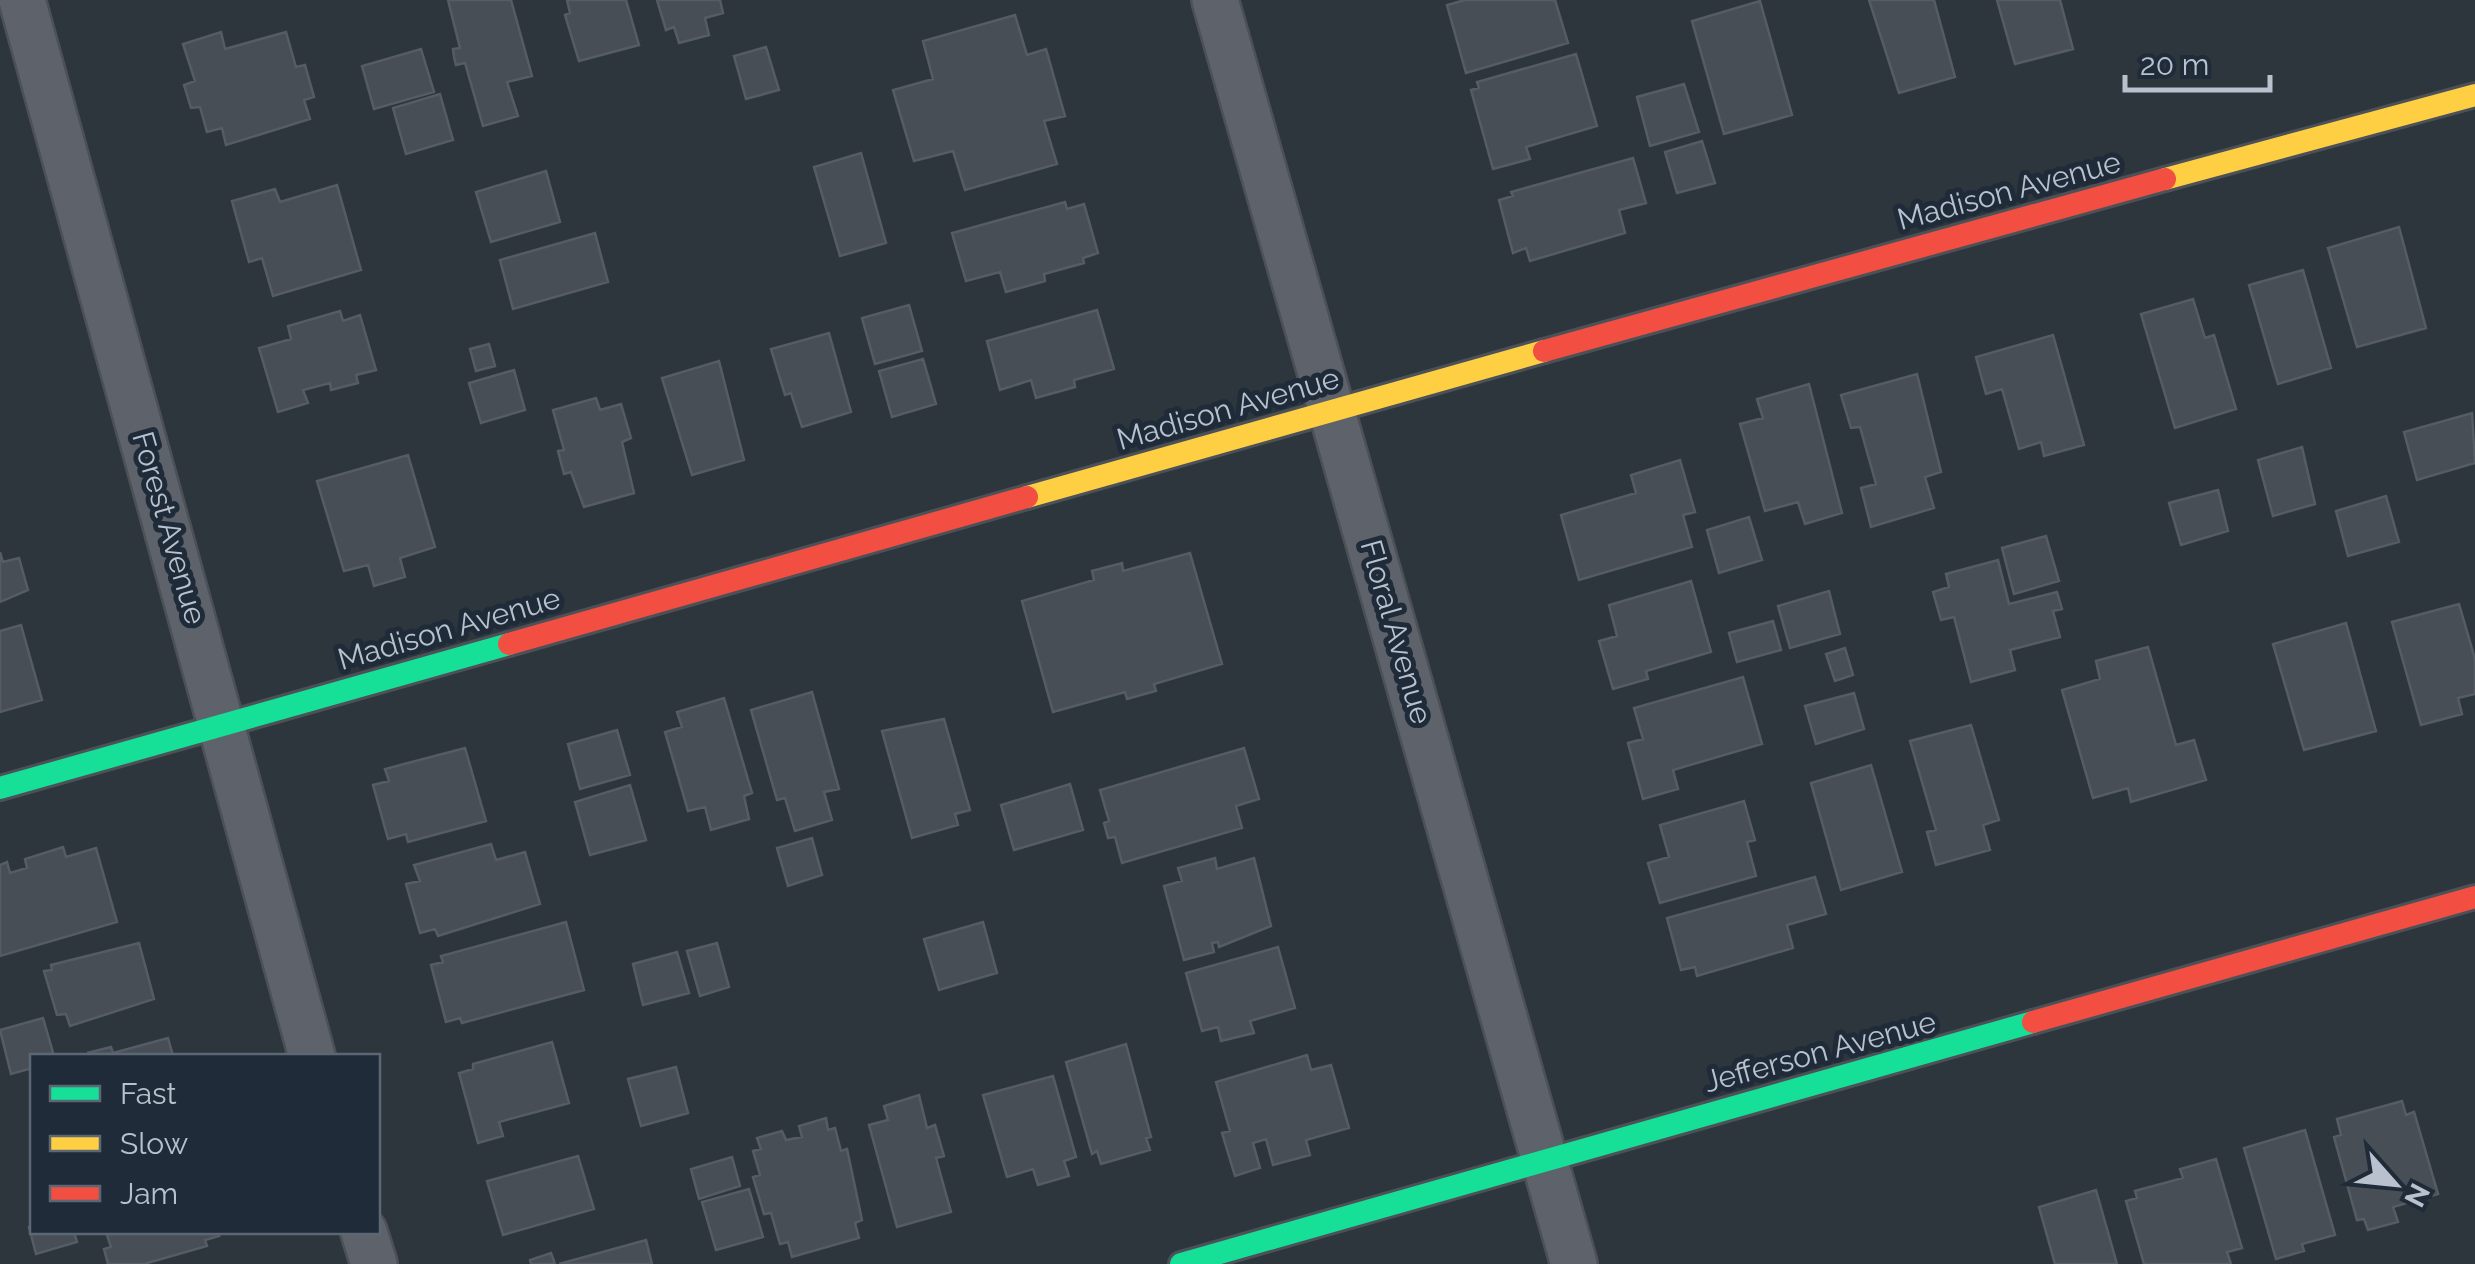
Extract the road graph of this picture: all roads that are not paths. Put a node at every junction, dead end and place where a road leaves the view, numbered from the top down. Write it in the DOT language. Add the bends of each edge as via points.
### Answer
graph roads {
  1 [pos="22,0"];
  2 [pos="1215,0"];
  3 [pos="2475,95"];
  4 [pos="1333,410"];
  5 [pos="224,726"];
  6 [pos="0,788"];
  7 [pos="2475,897"];
  8 [pos="311,1054"];
  9 [pos="1546,1159"];
  10 [pos="365,1234"];
  11 [pos="374,1264"];
  12 [pos="1182,1264"];
  13 [pos="1574,1264"];
  1 -- 5 [label="street, Forest Avenue"];
  2 -- 4 [label="street, Floral Avenue"];
  3 -- 4 [label="street, Madison Avenue"];
  4 -- 5 [label="street, Madison Avenue"];
  4 -- 9 [label="street, Floral Avenue"];
  5 -- 6 [label="street, Madison Avenue"];
  5 -- 8 [label="street, Forest Avenue"];
  7 -- 9 [label="street, Jefferson Avenue"];
  9 -- 12 [label="street, Jefferson Avenue"];
  9 -- 13 [label="street, Floral Avenue"];
  10 -- 11 [label="street"];
}
